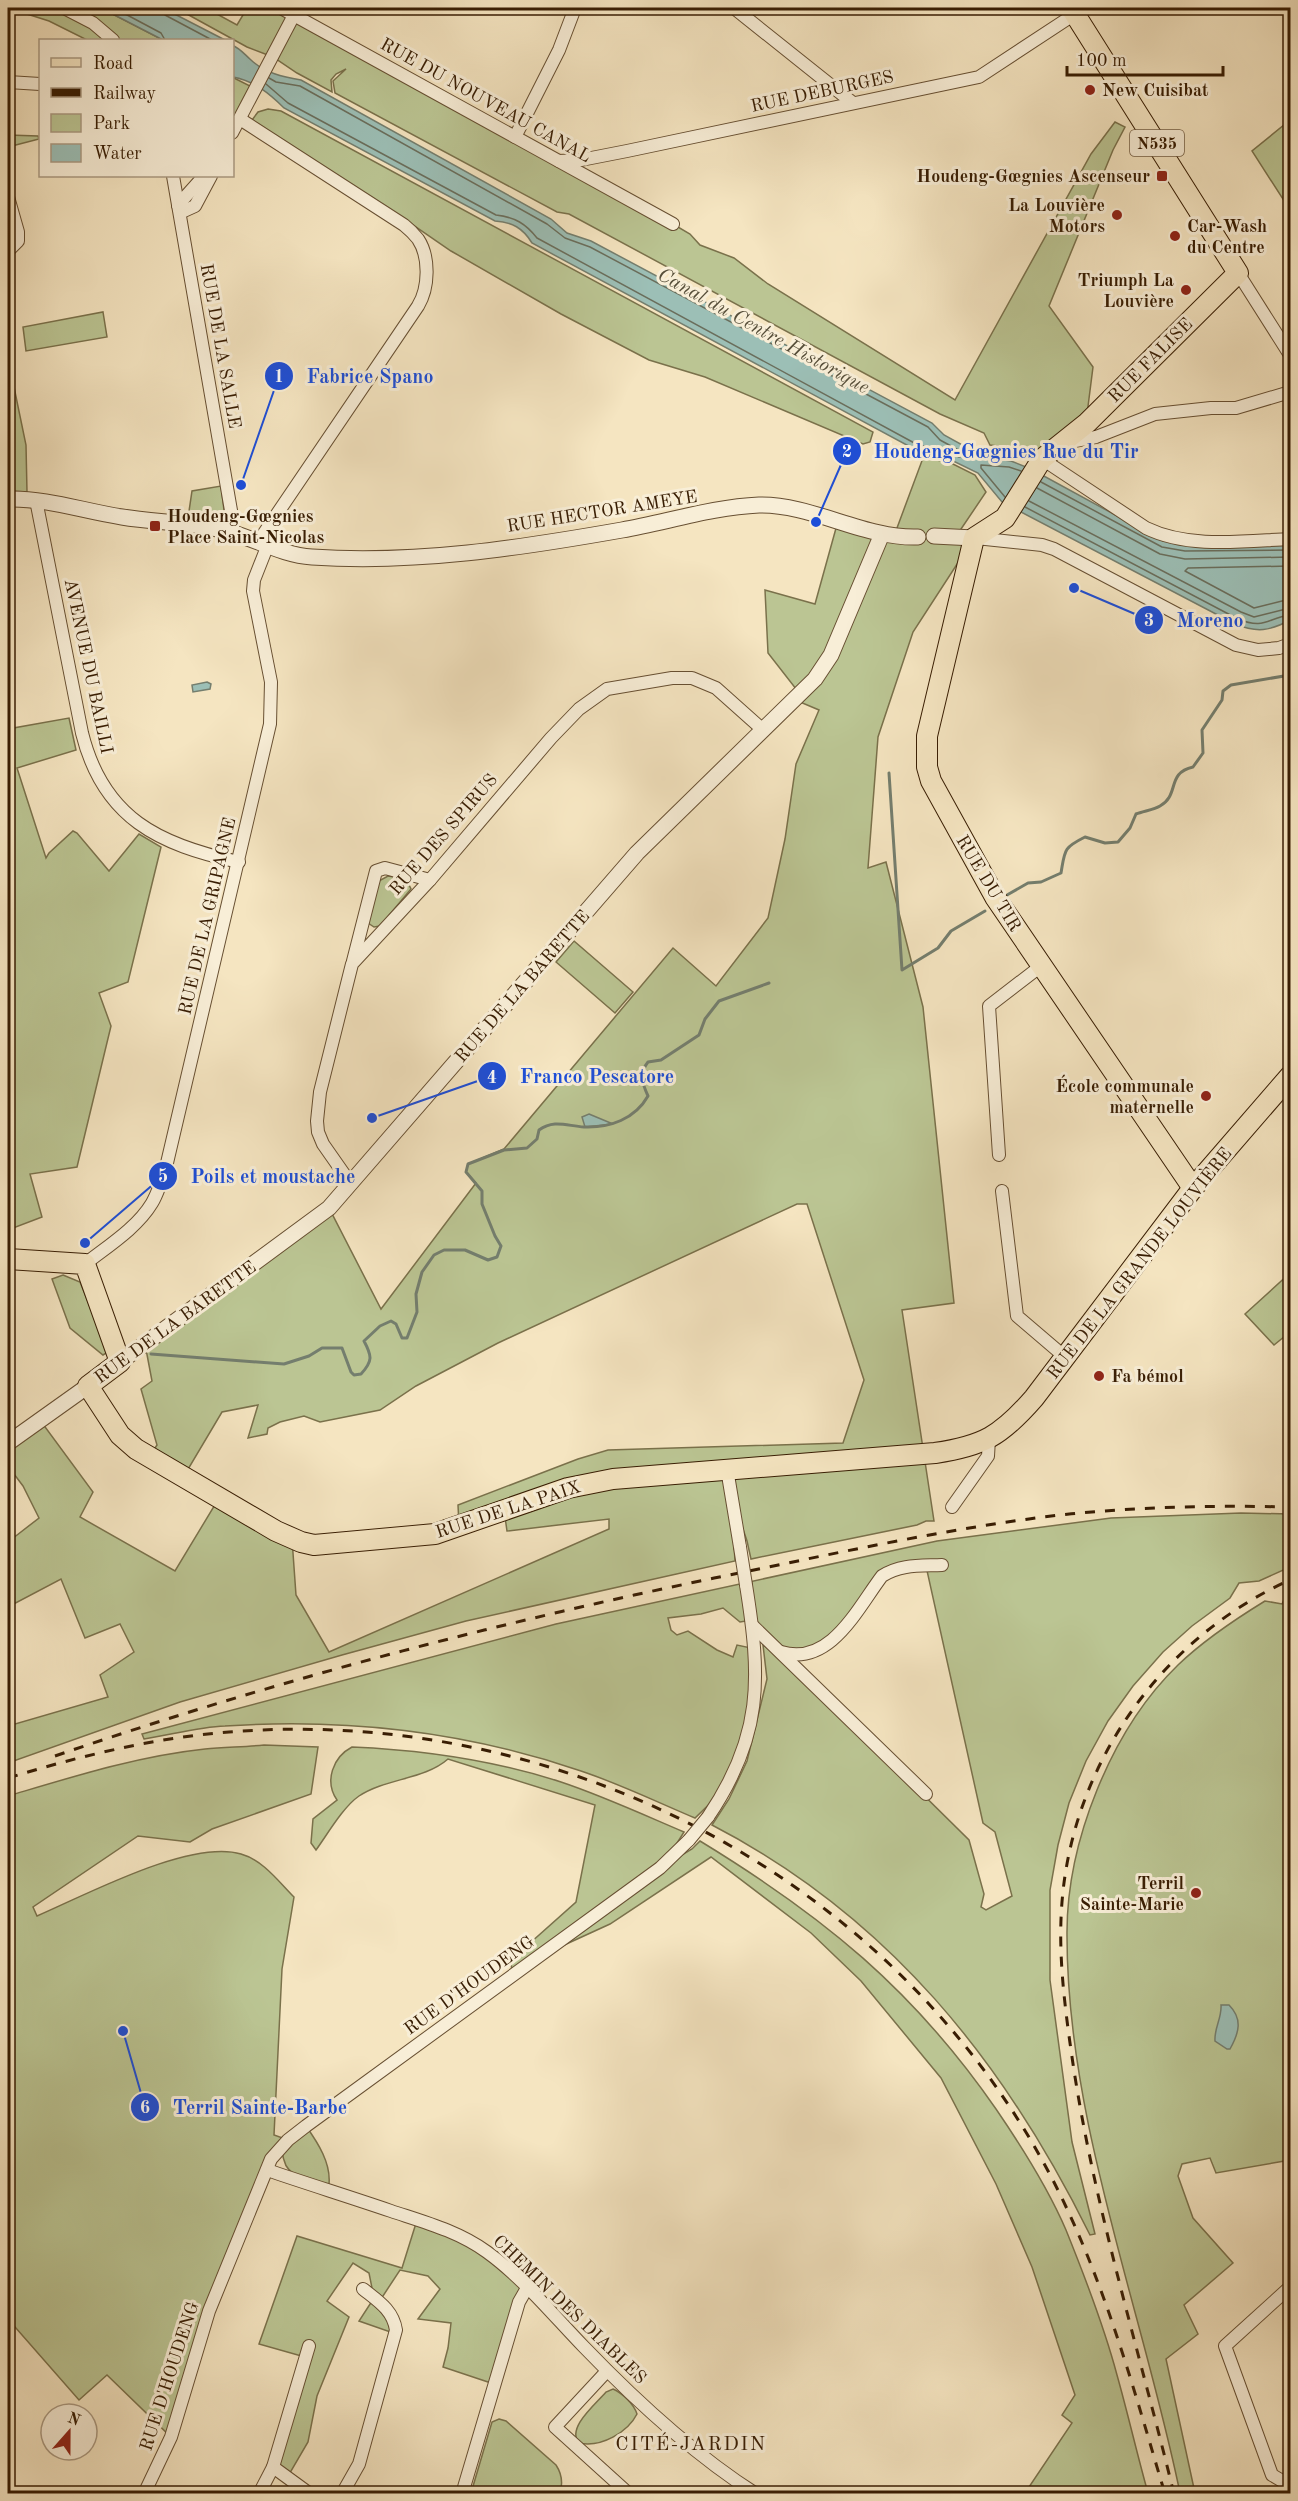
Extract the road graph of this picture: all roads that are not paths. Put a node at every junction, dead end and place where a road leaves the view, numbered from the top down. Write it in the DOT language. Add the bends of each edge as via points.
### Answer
graph roads {
  1 [pos="64,8"];
  2 [pos="281,8"];
  3 [pos="575,8"];
  4 [pos="734,8"];
  5 [pos="1077,10"];
  6 [pos="294,11"];
  7 [pos="113,39"];
  8 [pos="8,82"];
  9 [pos="39,84"];
  10 [pos="853,103"];
  11 [pos="240,119"];
  12 [pos="234,130"];
  13 [pos="515,137"];
  14 [pos="559,161"];
  15 [pos="173,177"];
  16 [pos="180,177"];
  17 [pos="205,177"];
  18 [pos="8,197"];
  19 [pos="178,205"];
  20 [pos="195,206"];
  21 [pos="673,224"];
  22 [pos="184,237"];
  23 [pos="8,251"];
  24 [pos="1239,273"];
  25 [pos="1290,355"];
  26 [pos="1290,393"];
  27 [pos="1058,445"];
  28 [pos="1042,459"];
  29 [pos="8,499"];
  30 [pos="36,500"];
  31 [pos="232,532"];
  32 [pos="882,534"];
  33 [pos="934,536"];
  34 [pos="918,537"];
  35 [pos="974,538"];
  36 [pos="1290,539"];
  37 [pos="262,544"];
  38 [pos="1290,644"];
  39 [pos="762,729"];
  40 [pos="239,862"];
  41 [pos="430,880"];
  42 [pos="352,964"];
  43 [pos="1041,966"];
  44 [pos="1290,1076"];
  45 [pos="999,1155"];
  46 [pos="351,1184"];
  47 [pos="1193,1188"];
  48 [pos="1002,1191"];
  49 [pos="8,1259"];
  50 [pos="85,1264"];
  51 [pos="1065,1357"];
  52 [pos="120,1362"];
  53 [pos="88,1386"];
  54 [pos="1011,1422"];
  55 [pos="989,1439"];
  56 [pos="8,1443"];
  57 [pos="727,1469"];
  58 [pos="952,1507"];
  59 [pos="942,1565"];
  60 [pos="753,1626"];
  61 [pos="777,1651"];
  62 [pos="926,1794"];
  63 [pos="269,2164"];
  64 [pos="527,2288"];
  65 [pos="1290,2288"];
  66 [pos="363,2289"];
  67 [pos="309,2346"];
  68 [pos="607,2370"];
  69 [pos="273,2468"];
  70 [pos="1287,2481"];
  71 [pos="144,2493"];
  72 [pos="259,2493"];
  73 [pos="310,2493"];
  74 [pos="342,2493"];
  75 [pos="462,2493"];
  76 [pos="629,2493"];
  77 [pos="756,2493"];
  1 -- 7 [label="street"];
  2 -- 6 [label="street, RUE DU NOUVEAU CANAL"];
  3 -- 13 [label="street" via="559,50"];
  4 -- 10 [label="street"];
  5 -- 10 [label="street, RUE DEBURGES" via="979,77"];
  5 -- 24 [label="main road, N535"];
  6 -- 11 [label="street"];
  6 -- 13 [label="street, RUE DU NOUVEAU CANAL"];
  8 -- 9 [label="street"];
  10 -- 14 [label="street, RUE DEBURGES" via="632,150"];
  11 -- 12 [label="street"];
  11 -- 37 [label="street, RUE DE LA GRIPAGNE" via="404,225 418,239 426,268 425,289 418,306"];
  13 -- 14 [label="street, RUE DU NOUVEAU CANAL"];
  14 -- 21 [label="street, RUE DU NOUVEAU CANAL"];
  15 -- 19 [label="street, RUE DE LA SALLE"];
  16 -- 17 [label="street"];
  17 -- 19 [label="street"];
  17 -- 20 [label="street, RUE DE LA SALLE"];
  18 -- 23 [label="street" via="18,232 18,241"];
  19 -- 20 [label="street" via="184,211"];
  19 -- 22 [label="street, RUE DE LA SALLE"];
  20 -- 22 [label="street, RUE DE LA SALLE"];
  22 -- 31 [label="street, RUE DE LA SALLE"];
  24 -- 25 [label="street, N535"];
  24 -- 27 [label="main road, RUE FALISE" via="1088,423"];
  26 -- 27 [label="street, RUE FALISE" via="1236,408 1155,414 1096,437"];
  27 -- 28 [label="main road, RUE FALISE"];
  28 -- 35 [label="main road, RUE FALISE" via="1005,518"];
  28 -- 36 [label="street" via="1160,535 1227,541"];
  29 -- 30 [label="street, RUE HECTOR AMEYE"];
  30 -- 31 [label="street, RUE HECTOR AMEYE" via="120,517"];
  30 -- 40 [label="street, AVENUE DU BAILLI" via="82,733 101,781 116,804 156,834 184,849"];
  31 -- 37 [label="street, RUE HECTOR AMEYE"];
  32 -- 34 [label="street, RUE HECTOR AMEYE"];
  32 -- 37 [label="street, RUE HECTOR AMEYE" via="761,505 558,541 420,557 348,559 288,553"];
  32 -- 39 [label="street, RUE DE LA BARETTE" via="831,656 815,679"];
  33 -- 35 [label="street"];
  35 -- 38 [label="street" via="1048,547 1247,649 1269,650"];
  35 -- 43 [label="main road, RUE DU TIR" via="927,736 927,767 938,796 995,897"];
  37 -- 40 [label="street, RUE DE LA GRIPAGNE" via="253,591 271,682 270,724"];
  39 -- 41 [label="street, RUE DES SPIRUS" via="716,687 692,678 607,689 579,709 551,738"];
  39 -- 46 [label="street, RUE DE LA BARETTE" via="637,853"];
  40 -- 50 [label="street, RUE DE LA GRIPAGNE" via="156,1195 135,1224"];
  41 -- 42 [label="street, RUE DES SPIRUS"];
  41 -- 42 [label="street" via="385,868 376,871"];
  42 -- 46 [label="street, RUE DES SPIRUS" via="320,1092 317,1121 323,1144"];
  43 -- 45 [label="street" via="989,1006"];
  43 -- 47 [label="main road, RUE DU TIR"];
  44 -- 47 [label="main road, RUE DE LA GRANDE LOUVIÈRE"];
  46 -- 52 [label="street, RUE DE LA BARETTE" via="315,1221"];
  47 -- 51 [label="main road, RUE DE LA GRANDE LOUVIÈRE"];
  48 -- 51 [label="street" via="1017,1316"];
  49 -- 50 [label="main road"];
  50 -- 52 [label="main road"];
  51 -- 54 [label="main road, RUE DE LA GRANDE LOUVIÈRE"];
  52 -- 53 [label="main road, RUE DE LA BARETTE"];
  53 -- 56 [label="street, RUE DE LA BARETTE"];
  53 -- 57 [label="main road, RUE DE LA PAIX" via="120,1435 136,1449 276,1531 314,1545 435,1534 542,1496 593,1483"];
  54 -- 55 [label="main road, RUE DE LA PAIX"];
  55 -- 57 [label="main road, RUE DE LA PAIX" via="965,1449 935,1453"];
  55 -- 58 [label="street" via="988,1456"];
  57 -- 60 [label="street, RUE D'HOUDENG, bridge"];
  59 -- 61 [label="street" via="905,1566 882,1576 837,1637 814,1653"];
  60 -- 61 [label="street"];
  60 -- 63 [label="street, RUE D'HOUDENG, bridge" via="756,1686 747,1740 730,1784 689,1840 660,1868 295,2134"];
  61 -- 62 [label="street"];
  63 -- 64 [label="street, CHEMIN DES DIABLES" via="468,2239"];
  63 -- 71 [label="street, RUE D'HOUDENG" via="209,2310 171,2436"];
  64 -- 68 [label="street, CHEMIN DES DIABLES"];
  64 -- 75 [label="street" via="519,2302"];
  65 -- 70 [label="street" via="1225,2346 1272,2475"];
  66 -- 74 [label="street" via="390,2311 396,2330 358,2464"];
  67 -- 69 [label="street"];
  68 -- 76 [label="street" via="555,2427"];
  68 -- 77 [label="street, CHEMIN DES DIABLES" via="703,2456"];
  69 -- 72 [label="street"];
  69 -- 73 [label="street"];
}
